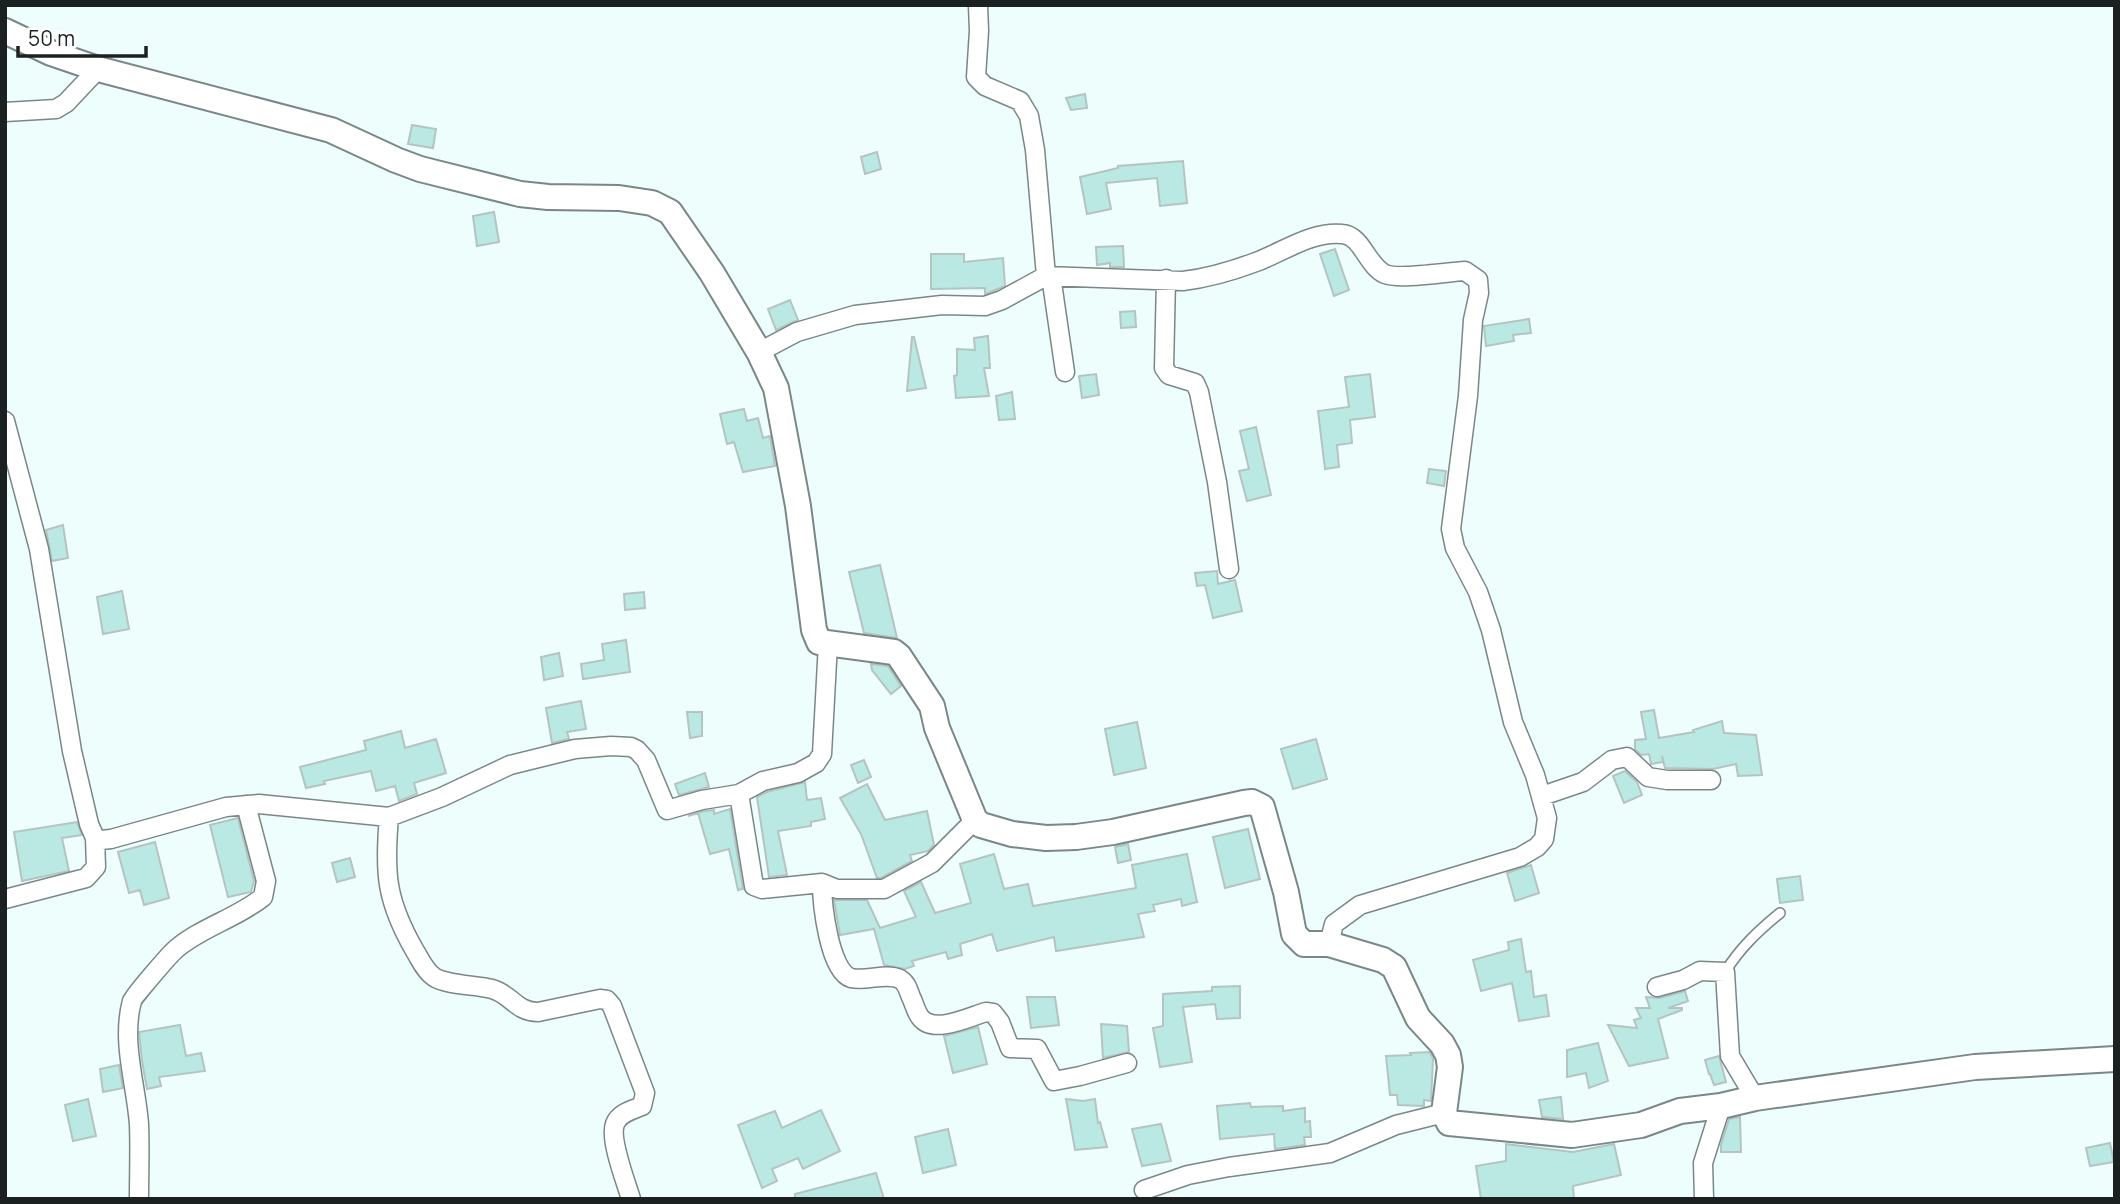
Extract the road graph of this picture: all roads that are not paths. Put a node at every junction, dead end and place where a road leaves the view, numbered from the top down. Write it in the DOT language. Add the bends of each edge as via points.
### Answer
graph roads {
  1 [pos="978,5"];
  2 [pos="5,31"];
  3 [pos="98,69"];
  4 [pos="5,112"];
  5 [pos="1048,276"];
  6 [pos="1166,279"];
  7 [pos="759,352"];
  8 [pos="1065,372"];
  9 [pos="5,421"];
  10 [pos="1229,569"];
  11 [pos="828,643"];
  12 [pos="1711,780"];
  13 [pos="739,794"];
  14 [pos="1542,796"];
  15 [pos="246,805"];
  16 [pos="389,817"];
  17 [pos="975,820"];
  18 [pos="95,838"];
  19 [pos="822,883"];
  20 [pos="5,899"];
  21 [pos="1780,914"];
  22 [pos="1329,944"];
  23 [pos="1725,972"];
  24 [pos="1657,987"];
  25 [pos="2115,1059"];
  26 [pos="1127,1063"];
  27 [pos="1755,1098"];
  28 [pos="1721,1106"];
  29 [pos="1444,1113"];
  30 [pos="1144,1190"];
  31 [pos="139,1199"];
  32 [pos="631,1199"];
  33 [pos="1704,1199"];
  1 -- 5 [label="street" via="976,77 985,86 1020,101 1029,116"];
  2 -- 3 [label="street"];
  3 -- 4 [label="street" via="56,108"];
  3 -- 7 [label="street" via="331,130 420,169 520,194 618,198 663,207 675,216"];
  5 -- 6 [label="street"];
  5 -- 7 [label="street" via="985,306 942,305 855,315 797,332"];
  5 -- 8 [label="street"];
  6 -- 10 [label="street" via="1164,368 1169,375 1195,383 1199,392"];
  6 -- 14 [label="street" via="1191,280 1223,273 1309,239 1342,233 1387,275 1465,271 1478,280 1452,537 1478,592 1513,722"];
  7 -- 11 [label="street" via="776,388 816,637"];
  9 -- 18 [label="street" via="38,548 72,751"];
  11 -- 13 [label="street" via="822,754 799,773 763,780"];
  11 -- 17 [label="street" via="899,656 932,706"];
  12 -- 14 [label="street" via="1648,777 1627,757 1612,760 1583,782"];
  13 -- 16 [label="street" via="667,810 642,754 631,747 611,746 575,749 510,765"];
  13 -- 19 [label="street" via="754,886"];
  14 -- 22 [label="street" via="1547,831 1537,847 1520,857 1360,905 1334,924"];
  15 -- 16 [label="street"];
  15 -- 18 [label="street" via="205,811 102,841"];
  15 -- 31 [label="street" via="265,881 264,897 188,940 132,998 129,1046 139,1123"];
  16 -- 32 [label="street" via="386,858 391,901 403,930 435,978 495,989 528,1012 600,999 612,1006 645,1093 642,1106 620,1116 614,1126"];
  17 -- 19 [label="street" via="932,863 884,888 837,889"];
  17 -- 22 [label="street" via="1013,834 1076,837 1258,804 1268,824 1294,934 1304,944"];
  18 -- 20 [label="street" via="96,867 86,878"];
  19 -- 26 [label="street" via="833,952 850,978 891,976 902,980 920,1018 930,1025 993,1013 1010,1048 1037,1049 1054,1081"];
  21 -- 23 [label="lane" via="1739,950"];
  22 -- 29 [label="street" via="1394,967 1418,1018 1448,1055"];
  23 -- 24 [label="street" via="1700,971"];
  23 -- 27 [label="street" via="1730,1056"];
  25 -- 27 [label="street" via="1975,1067"];
  27 -- 28 [label="street"];
  28 -- 29 [label="street" via="1573,1135 1460,1125 1449,1123"];
  28 -- 33 [label="street" via="1703,1163"];
  29 -- 30 [label="street" via="1396,1125 1330,1153 1228,1167"];
}
